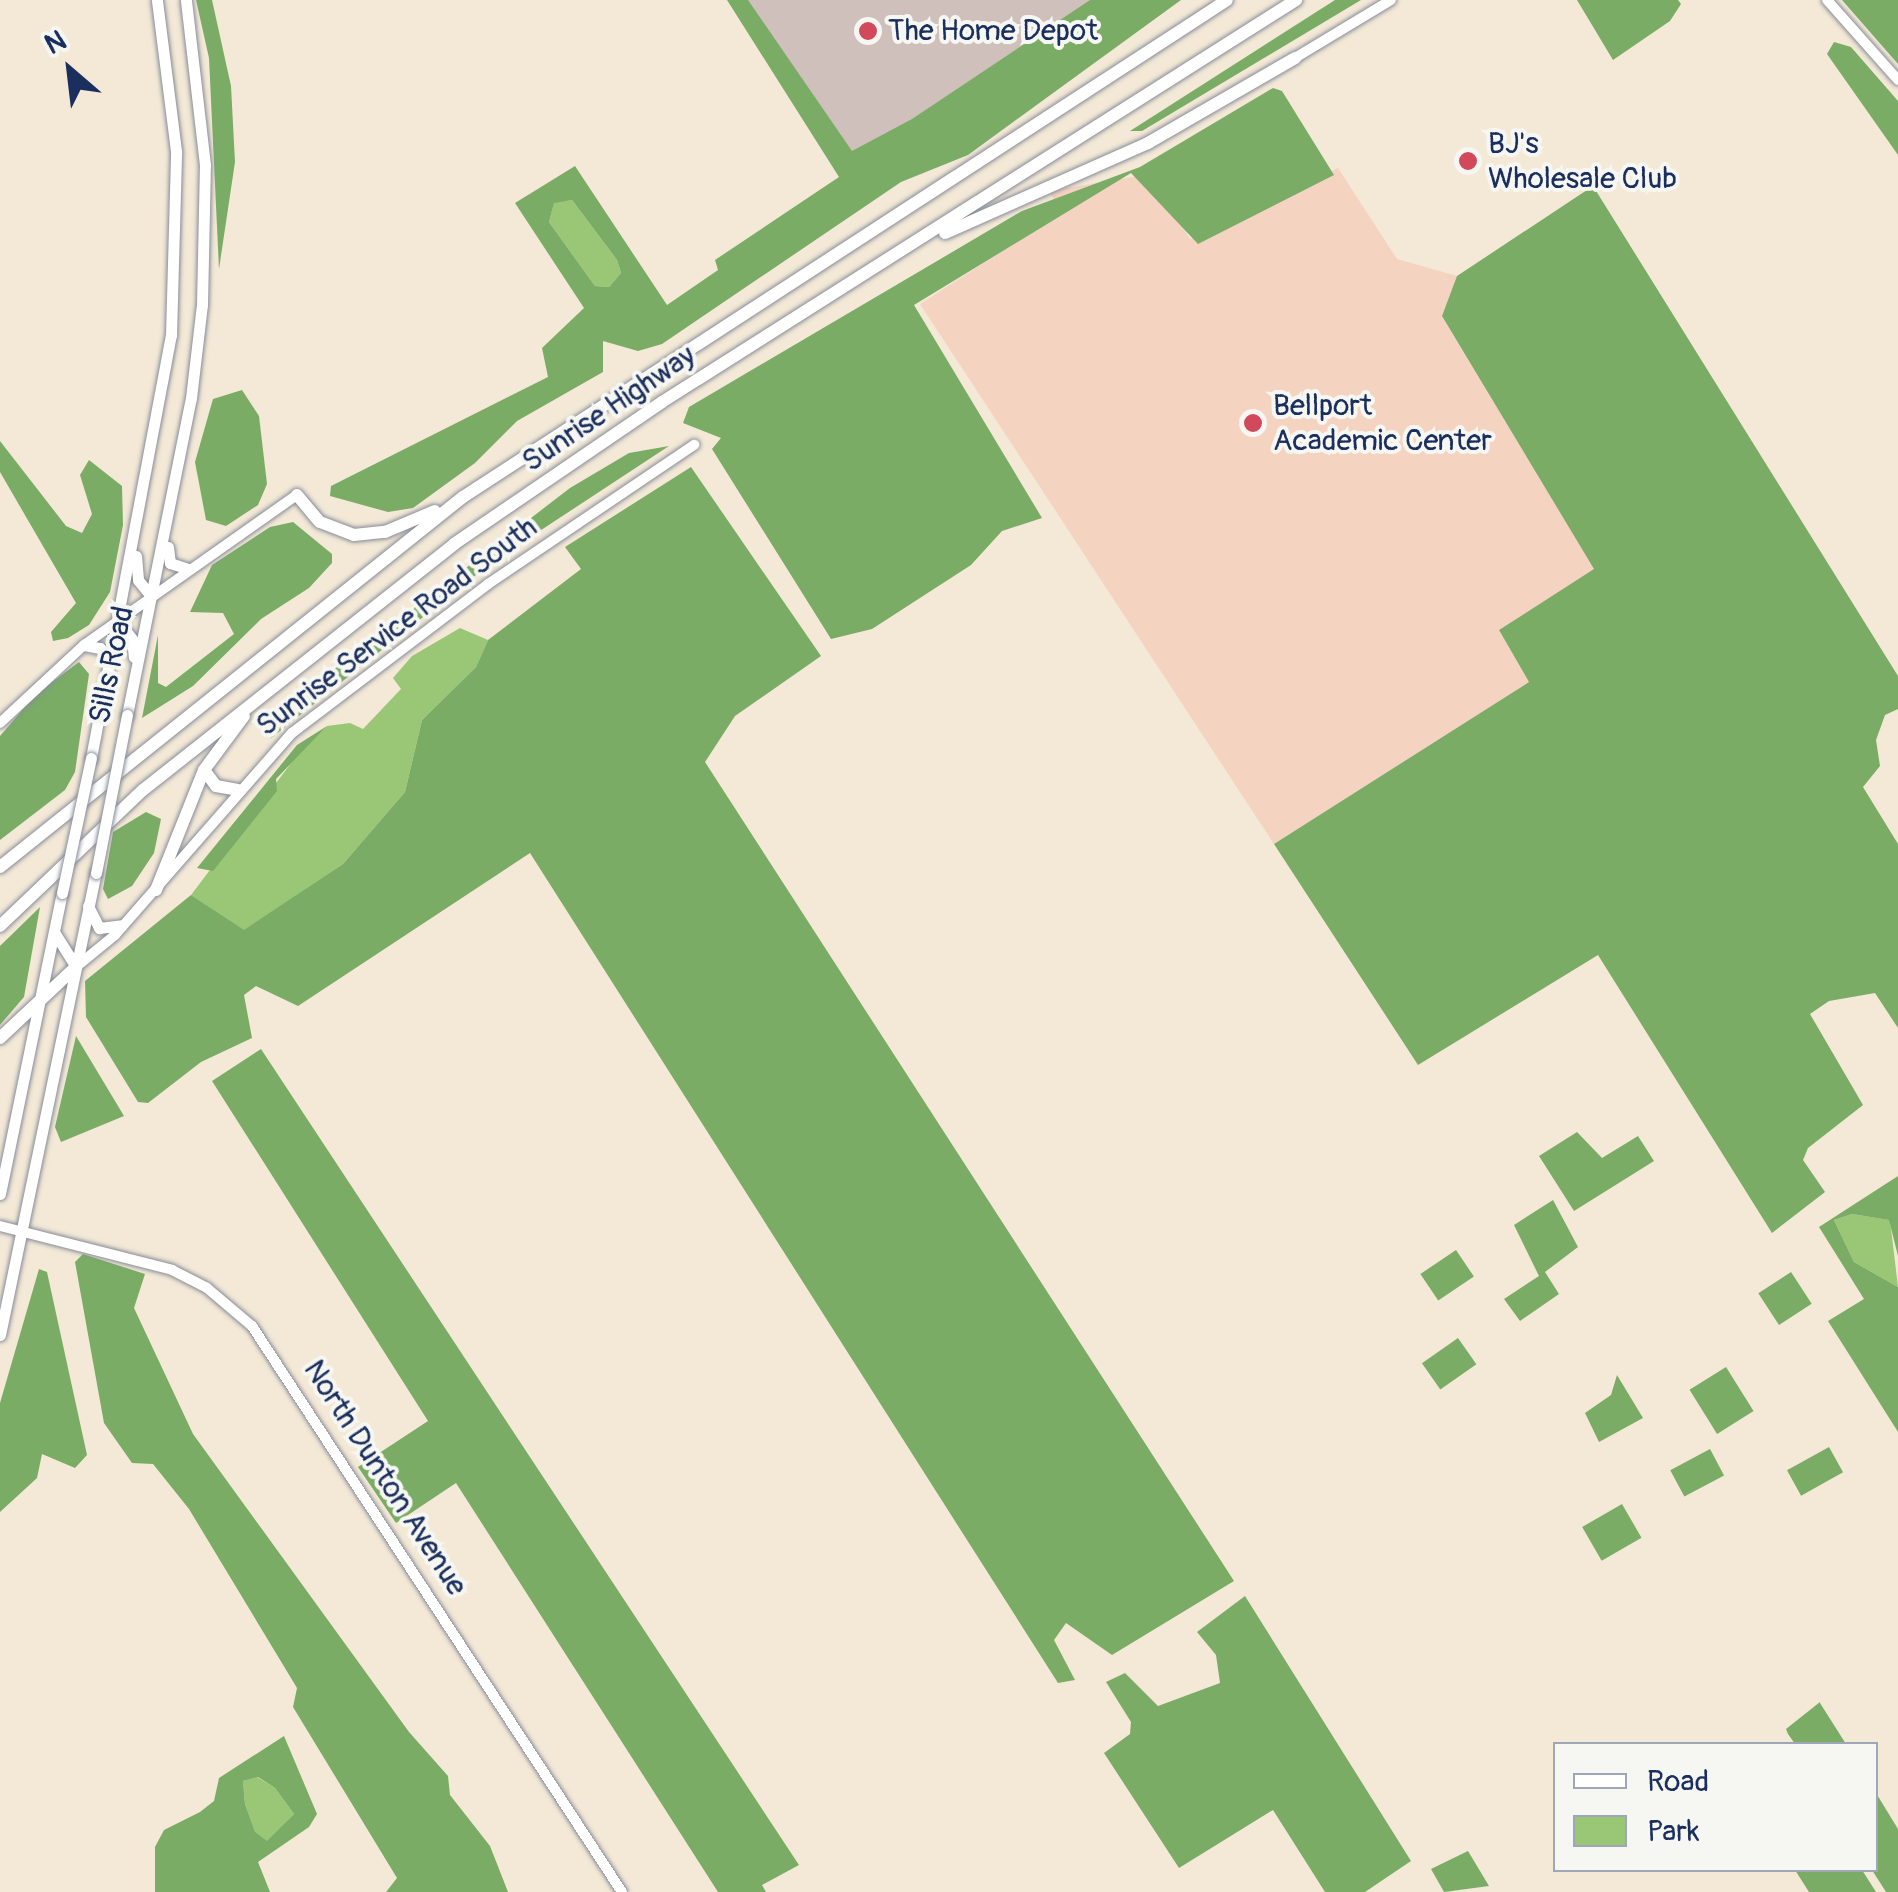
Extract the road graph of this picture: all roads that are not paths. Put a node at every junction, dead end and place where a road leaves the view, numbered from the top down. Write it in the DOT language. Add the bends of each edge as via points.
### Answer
graph roads {
  1 [pos="153,0"];
  2 [pos="188,0"];
  3 [pos="1227,0"];
  4 [pos="1296,0"];
  5 [pos="1391,0"];
  6 [pos="1827,0"];
  7 [pos="1296,58"];
  8 [pos="1898,80"];
  9 [pos="830,297"];
  10 [pos="694,445"];
  11 [pos="173,490"];
  12 [pos="297,496"];
  13 [pos="463,497"];
  14 [pos="138,519"];
  15 [pos="188,570"];
  16 [pos="152,596"];
  17 [pos="118,621"];
  18 [pos="84,646"];
  19 [pos="110,660"];
  20 [pos="135,676"];
  21 [pos="265,691"];
  22 [pos="0,723"];
  23 [pos="204,770"];
  24 [pos="238,790"];
  25 [pos="0,867"];
  26 [pos="156,890"];
  27 [pos="88,906"];
  28 [pos="122,925"];
  29 [pos="0,926"];
  30 [pos="54,931"];
  31 [pos="76,967"];
  32 [pos="40,1001"];
  33 [pos="0,1038"];
  34 [pos="0,1194"];
  35 [pos="0,1226"];
  36 [pos="20,1230"];
  37 [pos="0,1334"];
  38 [pos="622,1892"];
  1 -- 14 [label="main road, Sills Road" via="167,59 177,181 175,290"];
  2 -- 11 [label="main road, Sills Road" via="202,119 206,258 192,398"];
  3 -- 13 [label="highway, Sunrise Highway"];
  4 -- 9 [label="highway, Sunrise Highway"];
  5 -- 7 [label="street"];
  6 -- 8 [label="street"];
  7 -- 9 [label="highway" via="1180,127 971,220"];
  9 -- 21 [label="highway, Sunrise Highway" via="454,544"];
  10 -- 24 [label="street, Sunrise Service Road South" via="407,644 292,732"];
  11 -- 15 [label="main road" via="167,555"];
  11 -- 16 [label="main road, Sills Road"];
  12 -- 13 [label="highway" via="327,526 364,536 398,528"];
  12 -- 15 [label="street"];
  13 -- 25 [label="highway, Sunrise Highway"];
  14 -- 16 [label="main road" via="136,575"];
  14 -- 17 [label="main road, Sills Road"];
  15 -- 16 [label="street"];
  16 -- 17 [label="street"];
  16 -- 20 [label="main road, Sills Road"];
  17 -- 18 [label="street"];
  17 -- 19 [label="main road, Sills Road"];
  17 -- 20 [label="main road" via="132,639"];
  18 -- 19 [label="main road" via="100,648"];
  18 -- 22 [label="street"];
  19 -- 30 [label="main road, Sills Road, bridge"];
  20 -- 27 [label="main road, Sills Road, bridge"];
  21 -- 23 [label="highway"];
  21 -- 29 [label="highway, Sunrise Highway" via="143,790"];
  23 -- 24 [label="highway" via="216,786"];
  23 -- 26 [label="highway"];
  24 -- 26 [label="street, Sunrise Service Road South"];
  26 -- 28 [label="street, Sunrise Service Road South"];
  27 -- 28 [label="main road" via="99,928"];
  27 -- 31 [label="main road, Sills Road"];
  28 -- 31 [label="street, Sunrise Service Road South"];
  30 -- 31 [label="main road"];
  30 -- 32 [label="main road, Sills Road"];
  31 -- 32 [label="highway"];
  31 -- 36 [label="main road, Sills Road"];
  32 -- 33 [label="highway"];
  32 -- 34 [label="main road, Sills Road"];
  35 -- 36 [label="street, North Dunton Avenue"];
  36 -- 37 [label="main road, Sills Road"];
  36 -- 38 [label="street, North Dunton Avenue" via="172,1270 207,1288 252,1326"];
}
